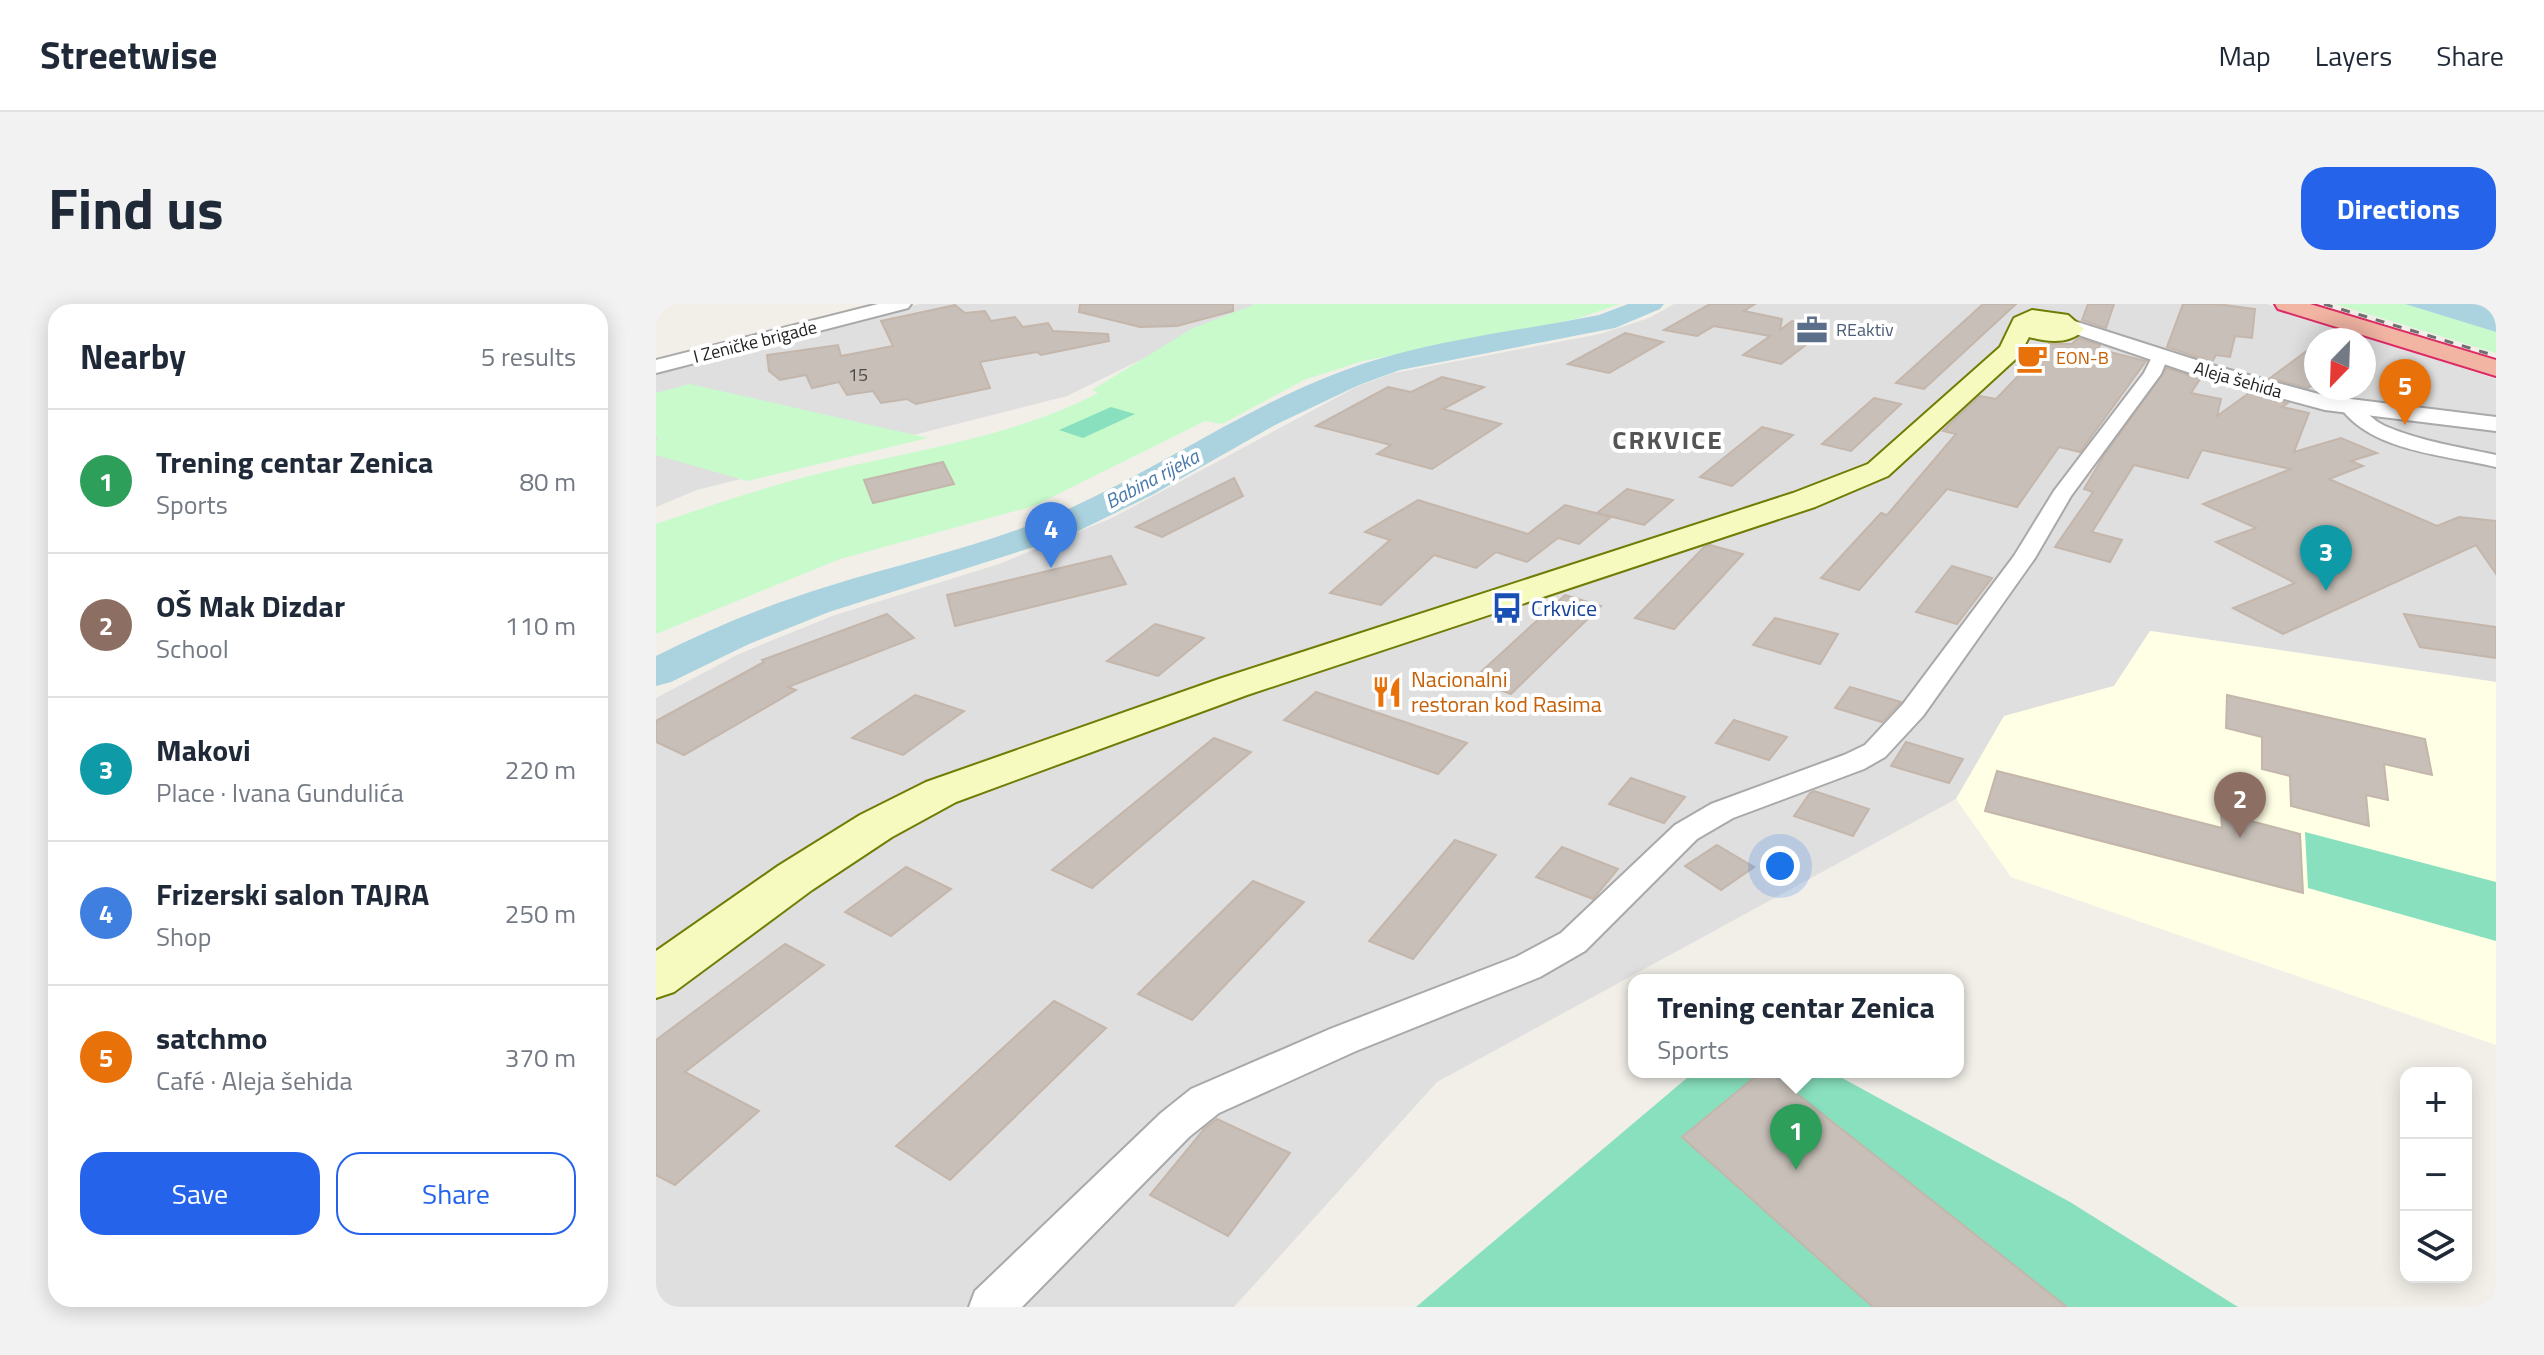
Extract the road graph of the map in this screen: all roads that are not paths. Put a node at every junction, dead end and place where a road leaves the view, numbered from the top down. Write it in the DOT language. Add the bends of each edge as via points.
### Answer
graph roads {
  1 [pos="901,304"];
  2 [pos="2286,304"];
  3 [pos="2044,323"];
  4 [pos="2160,357"];
  5 [pos="656,367"];
  6 [pos="2496,368"];
  7 [pos="2349,407"];
  8 [pos="2496,424"];
  9 [pos="2496,461"];
  10 [pos="656,978"];
  11 [pos="991,1307"];
  1 -- 5 [label="street, I Zeničke brigade"];
  2 -- 6 [label="highway"];
  3 -- 4 [label="street, Aleja šehida"];
  3 -- 10 [label="main road" via="1878,470 1649,553 1233,687 941,792 795,878"];
  4 -- 7 [label="street, Aleja šehida"];
  4 -- 11 [label="street" via="2061,495 2015,571 1913,710 1875,751 1722,811 1686,832 1573,942 1528,967 1205,1101"];
  7 -- 8 [label="street, Aleja šehida"];
  7 -- 9 [label="street" via="2357,419 2383,432"];
}
